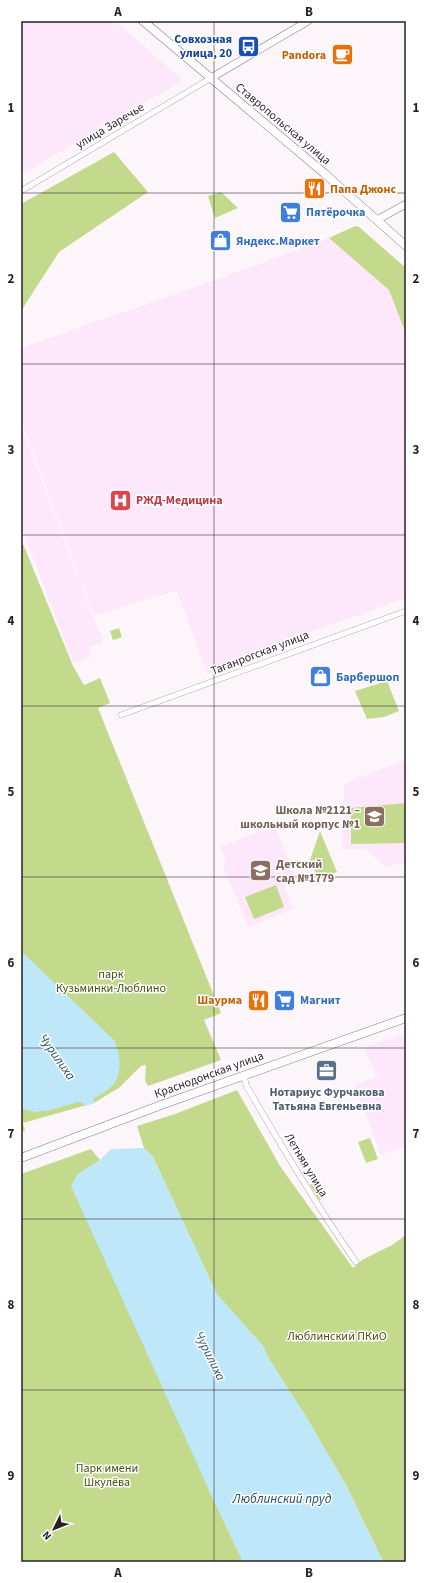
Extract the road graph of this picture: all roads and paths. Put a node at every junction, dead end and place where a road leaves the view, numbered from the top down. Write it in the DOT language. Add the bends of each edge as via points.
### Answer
graph roads {
  1 [pos="144,21"];
  2 [pos="308,21"];
  3 [pos="210,78"];
  4 [pos="21,192"];
  5 [pos="406,204"];
  6 [pos="377,220"];
  7 [pos="406,246"];
  8 [pos="406,611"];
  9 [pos="121,715"];
  10 [pos="406,1018"];
  11 [pos="244,1075"];
  12 [pos="21,1158"];
  13 [pos="356,1262"];
  1 -- 3 [label="main road, Ставропольская улица"];
  2 -- 3 [label="street"];
  3 -- 4 [label="street, улица Заречье"];
  3 -- 6 [label="main road, Ставропольская улица"];
  5 -- 6 [label="street"];
  6 -- 7 [label="main road, Ставропольская улица"];
  8 -- 9 [label="street, Таганрогская улица"];
  10 -- 11 [label="main road, Краснодонская улица"];
  11 -- 12 [label="main road, Краснодонская улица"];
  11 -- 13 [label="street, Летняя улица" via="246,1085 278,1141 325,1219"];
}
